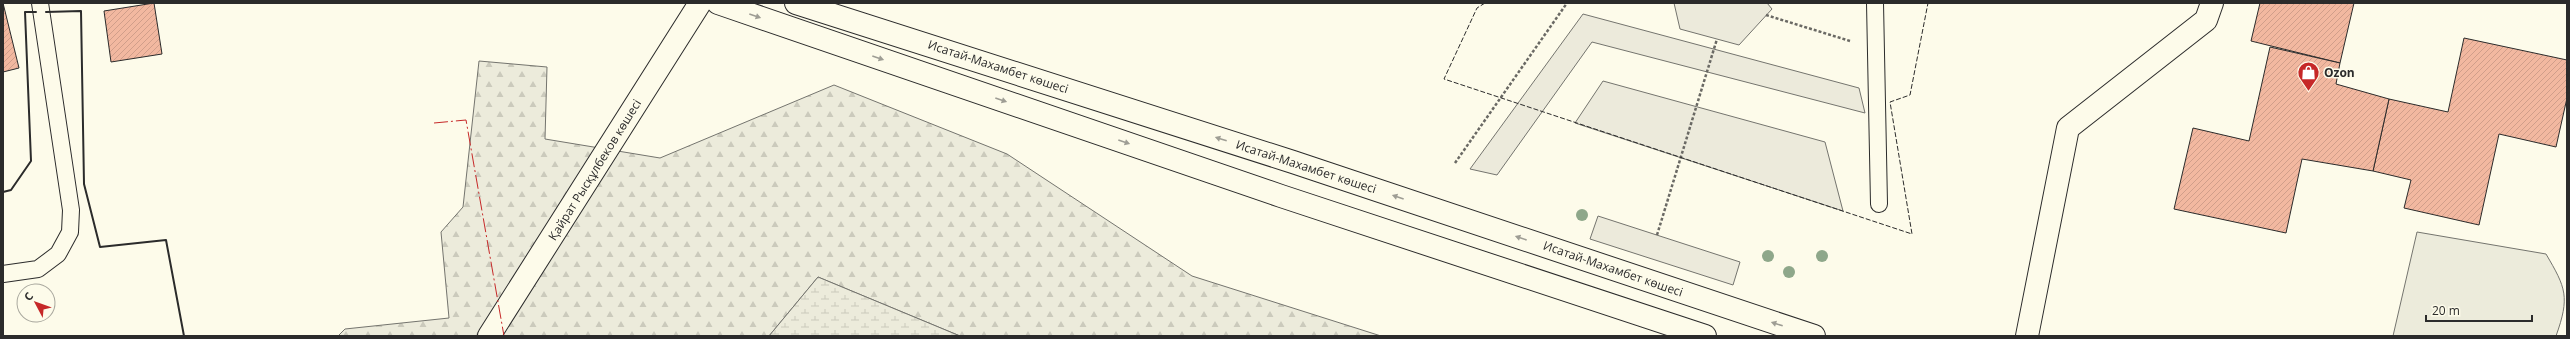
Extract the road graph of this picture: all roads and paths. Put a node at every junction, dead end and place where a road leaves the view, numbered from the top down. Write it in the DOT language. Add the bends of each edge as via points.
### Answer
graph roads {
  1 [pos="40,3"];
  2 [pos="700,3"];
  3 [pos="718,3"];
  4 [pos="796,3"];
  5 [pos="1567,3"];
  6 [pos="1875,3"];
  7 [pos="2212,3"];
  8 [pos="1766,15"];
  9 [pos="1717,39"];
  10 [pos="1876,49"];
  11 [pos="1455,163"];
  12 [pos="1879,204"];
  13 [pos="1657,235"];
  14 [pos="3,274"];
  15 [pos="1675,330"];
  16 [pos="489,336"];
  17 [pos="1705,336"];
  18 [pos="1814,336"];
  19 [pos="2027,336"];
  1 -- 14 [label="lane" via="71,210 70,232 58,254 38,269"];
  2 -- 16 [label="main road, Қайрат Рысқұлбеков көшесі"];
  3 -- 15 [label="main road, one-way"];
  18 -- 4 [label="main road, Исатай-Махамбет көшесі, one-way" via="1293,162"];
  5 -- 11 [label="path"];
  6 -- 10 [label="lane"];
  7 -- 19 [label="main road" via="2206,20 2068,128"];
  8 -- 10 [label="path"];
  9 -- 13 [label="path"];
  10 -- 12 [label="lane"];
  15 -- 17 [label="main road"];
}
